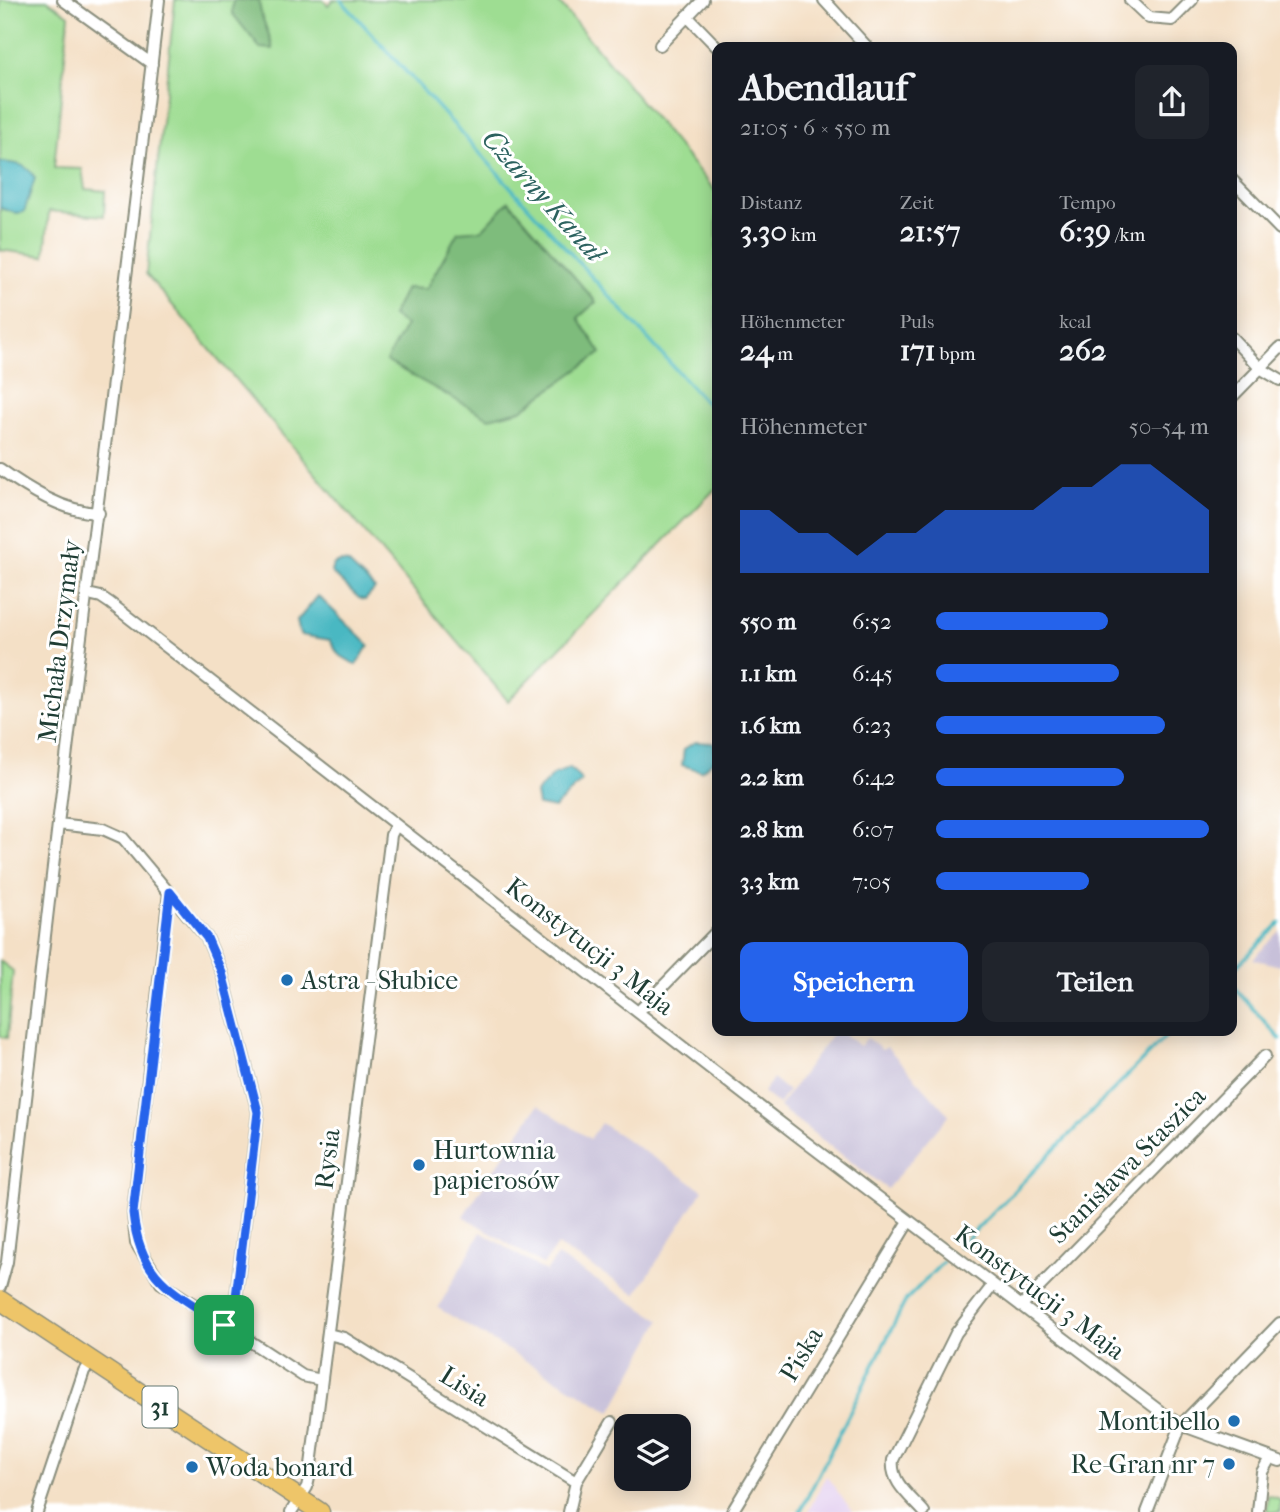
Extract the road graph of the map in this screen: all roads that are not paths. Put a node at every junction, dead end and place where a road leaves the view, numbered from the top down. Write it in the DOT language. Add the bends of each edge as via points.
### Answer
graph roads {
  1 [pos="62,0"];
  2 [pos="159,0"];
  3 [pos="703,0"];
  4 [pos="824,0"];
  5 [pos="1130,0"];
  6 [pos="1192,0"];
  7 [pos="687,16"];
  8 [pos="712,42"];
  9 [pos="862,42"];
  10 [pos="660,45"];
  11 [pos="152,64"];
  12 [pos="1237,185"];
  13 [pos="1280,229"];
  14 [pos="1237,343"];
  15 [pos="1280,348"];
  16 [pos="1260,368"];
  17 [pos="1280,380"];
  18 [pos="1237,392"];
  19 [pos="0,469"];
  20 [pos="99,513"];
  21 [pos="88,594"];
  22 [pos="58,824"];
  23 [pos="396,825"];
  24 [pos="170,892"];
  25 [pos="712,936"];
  26 [pos="638,1012"];
  27 [pos="1265,1056"];
  28 [pos="909,1220"];
  29 [pos="993,1285"];
  30 [pos="0,1287"];
  31 [pos="0,1300"];
  32 [pos="1021,1306"];
  33 [pos="1280,1323"];
  34 [pos="224,1325"];
  35 [pos="328,1335"];
  36 [pos="91,1361"];
  37 [pos="321,1380"];
  38 [pos="612,1422"];
  39 [pos="1181,1425"];
  40 [pos="1275,1460"];
  41 [pos="576,1482"];
  42 [pos="296,1506"];
  43 [pos="37,1512"];
  44 [pos="320,1512"];
  45 [pos="569,1512"];
  46 [pos="732,1512"];
  47 [pos="924,1512"];
  48 [pos="1147,1512"];
  49 [pos="1258,1512"];
  1 -- 11 [label="street"];
  2 -- 11 [label="street, Michała Drzymały"];
  3 -- 7 [label="street"];
  4 -- 9 [label="street"];
  5 -- 6 [label="street" via="1149,18 1172,20"];
  7 -- 8 [label="street"];
  7 -- 10 [label="street"];
  11 -- 20 [label="street, Michała Drzymały"];
  12 -- 13 [label="street"];
  14 -- 16 [label="street"];
  15 -- 16 [label="street"];
  16 -- 17 [label="street"];
  16 -- 18 [label="street"];
  19 -- 20 [label="street" via="48,498 83,513"];
  20 -- 21 [label="street, Michała Drzymały"];
  21 -- 22 [label="street, Michała Drzymały"];
  21 -- 23 [label="street, Konstytucji 3 Maja" via="110,603"];
  22 -- 24 [label="street" via="103,829 123,838"];
  22 -- 30 [label="street, Michała Drzymały" via="34,1048"];
  23 -- 26 [label="street, Konstytucji 3 Maja"];
  23 -- 35 [label="street, Rysia" via="391,835"];
  24 -- 34 [label="street" via="207,938 222,973 258,1112 236,1297"];
  24 -- 34 [label="street" via="133,1213 136,1243 161,1283"];
  25 -- 26 [label="street"];
  26 -- 28 [label="street, Konstytucji 3 Maja"];
  27 -- 32 [label="street, Stanisława Staszica"];
  28 -- 29 [label="street, Konstytucji 3 Maja"];
  28 -- 46 [label="street, Piska"];
  29 -- 32 [label="street, Konstytucji 3 Maja"];
  29 -- 47 [label="street" via="956,1333 893,1460 892,1472"];
  31 -- 36 [label="main road, 31"];
  32 -- 39 [label="street, Konstytucji 3 Maja"];
  33 -- 39 [label="street"];
  34 -- 37 [label="street" via="303,1376"];
  35 -- 37 [label="street, Rysia"];
  35 -- 41 [label="street, Lisia" via="344,1338"];
  36 -- 42 [label="main road, 31"];
  36 -- 43 [label="street"];
  37 -- 42 [label="street, Rysia" via="310,1473"];
  38 -- 41 [label="street"];
  39 -- 40 [label="street, Konstytucji 3 Maja"];
  39 -- 48 [label="street"];
  40 -- 49 [label="street" via="1262,1472"];
  41 -- 45 [label="street"];
  42 -- 44 [label="main road, 31"];
}
